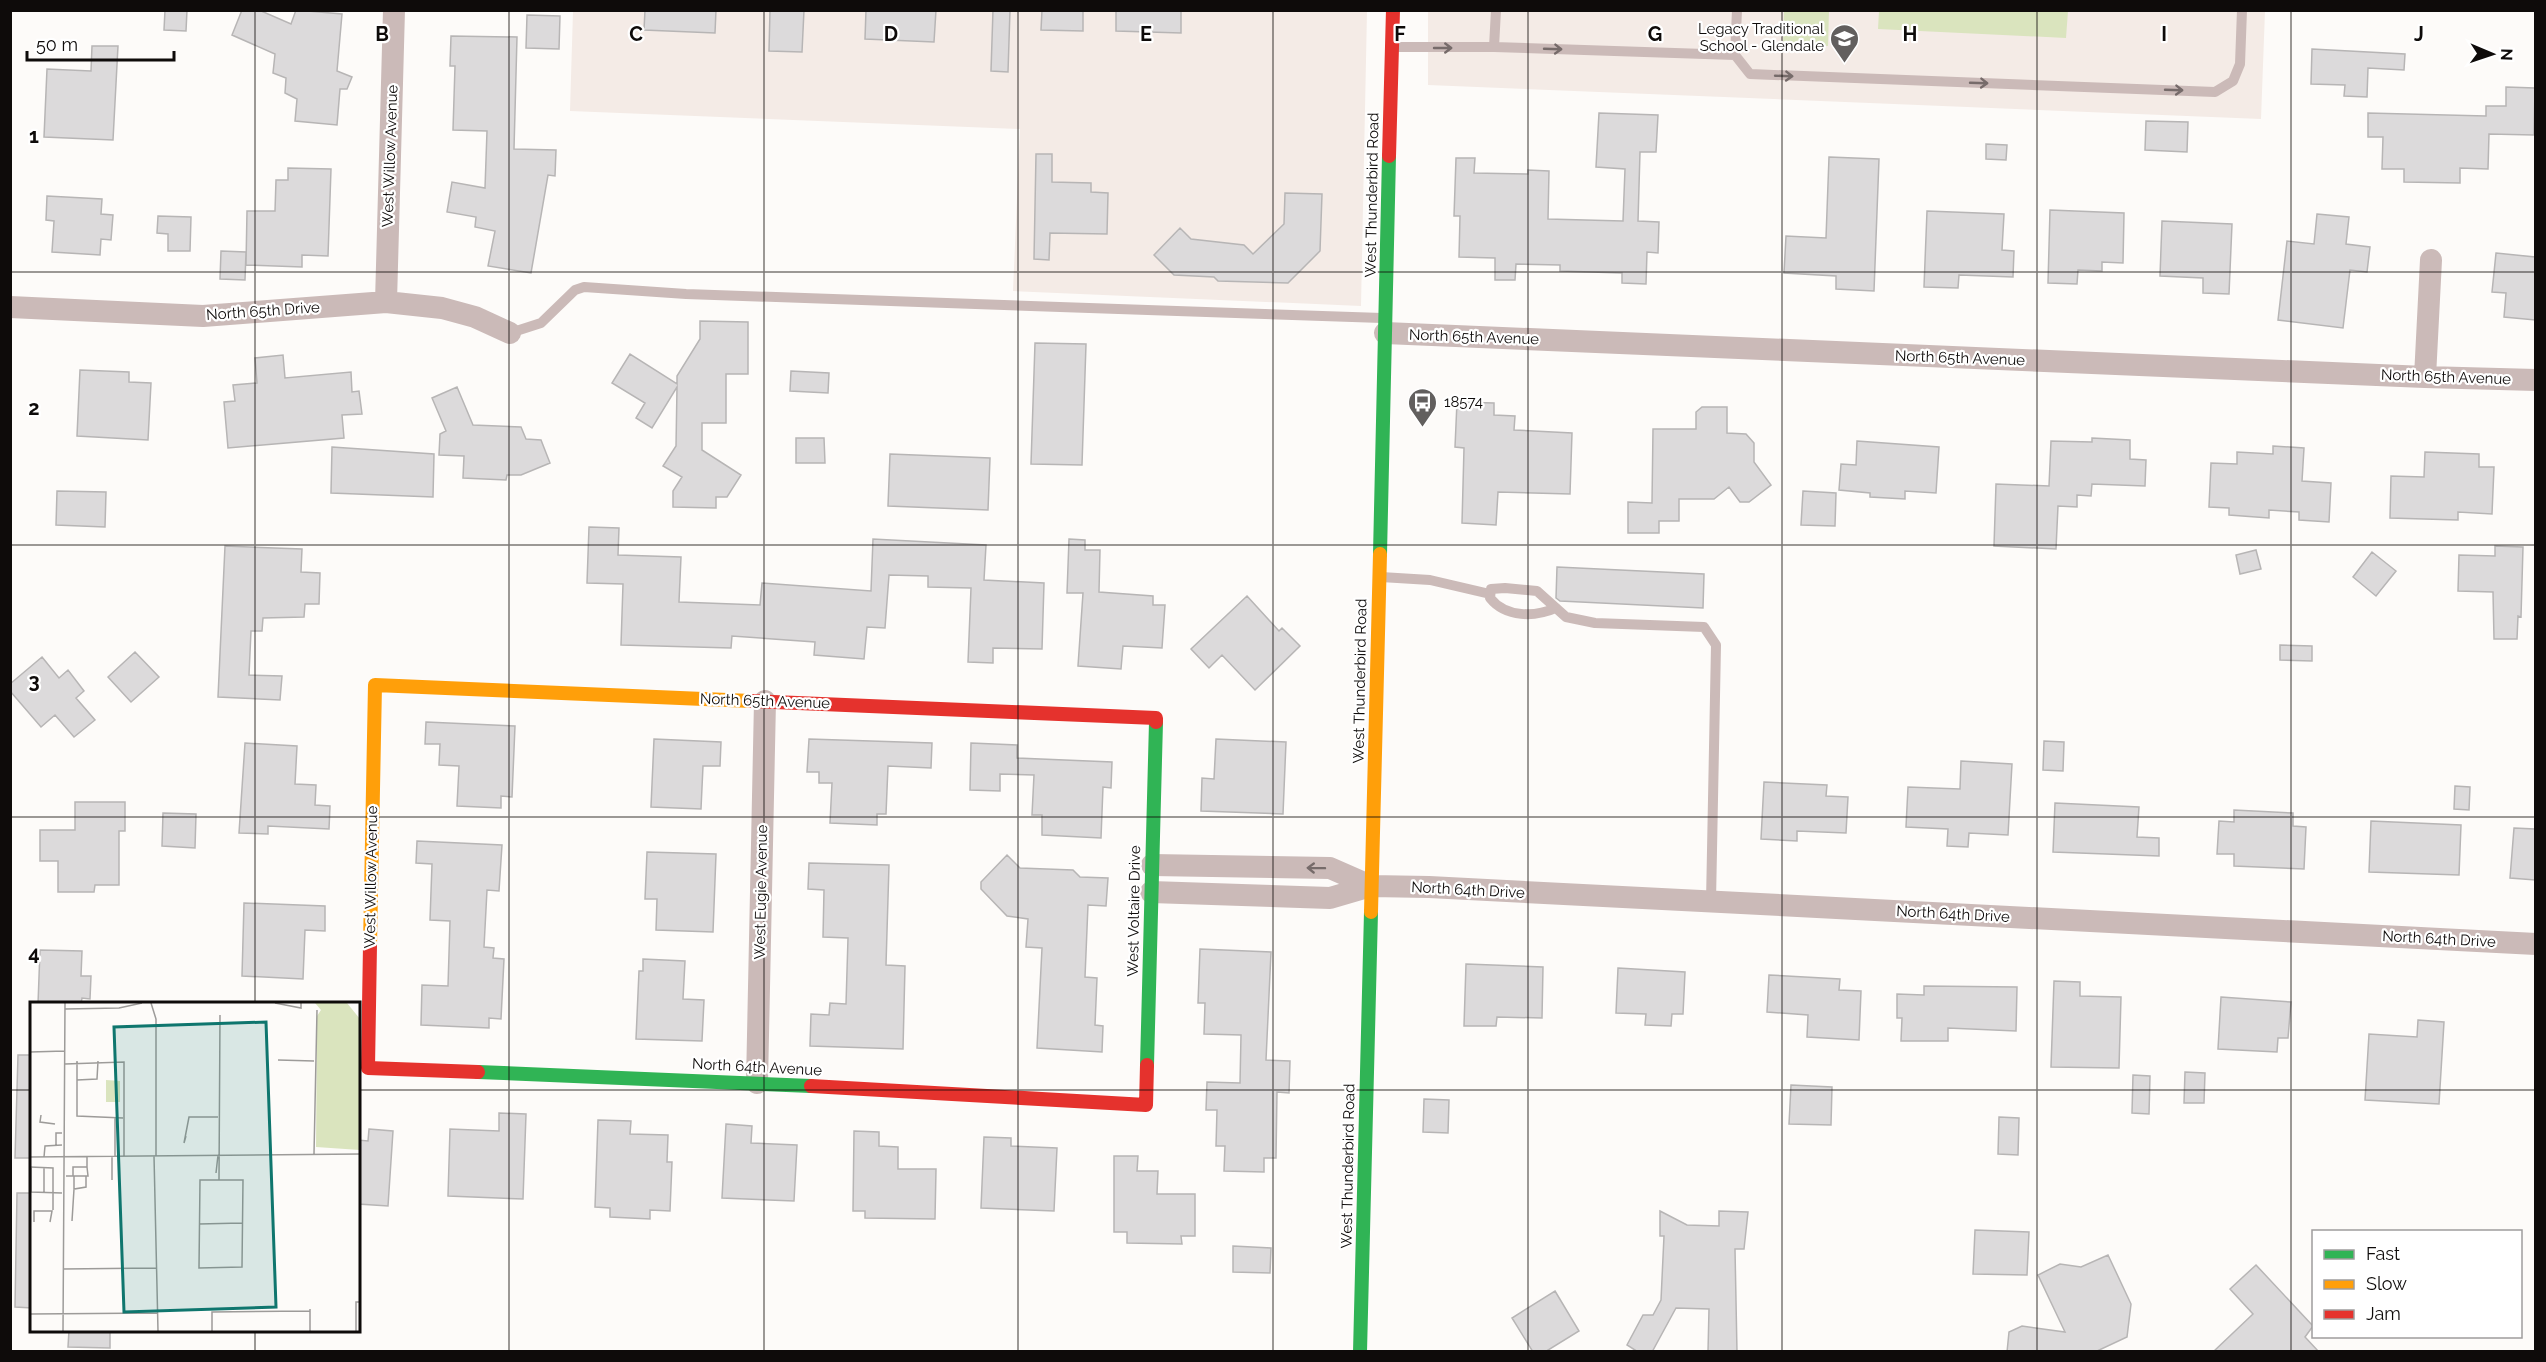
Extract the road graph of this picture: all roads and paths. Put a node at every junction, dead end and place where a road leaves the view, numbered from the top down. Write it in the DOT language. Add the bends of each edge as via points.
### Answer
graph roads {
  1 [pos="394,10"];
  2 [pos="1393,10"];
  3 [pos="1496,10"];
  4 [pos="1737,10"];
  5 [pos="2242,10"];
  6 [pos="1392,47"];
  7 [pos="1494,47"];
  8 [pos="1735,55"];
  9 [pos="2431,260"];
  10 [pos="386,302"];
  11 [pos="10,307"];
  12 [pos="1385,326"];
  13 [pos="510,333"];
  14 [pos="2425,377"];
  15 [pos="2535,380"];
  16 [pos="1379,577"];
  17 [pos="1490,594"];
  18 [pos="1556,608"];
  19 [pos="375,685"];
  20 [pos="765,701"];
  21 [pos="1156,718"];
  22 [pos="1152,864"];
  23 [pos="1244,867"];
  24 [pos="1371,886"];
  25 [pos="1151,892"];
  26 [pos="1243,894"];
  27 [pos="1711,902"];
  28 [pos="2535,944"];
  29 [pos="368,1068"];
  30 [pos="757,1083"];
  31 [pos="1146,1105"];
  32 [pos="1360,1352"];
  1 -- 10 [label="street, West Willow Avenue"];
  2 -- 6 [label="street, West Thunderbird Road"];
  3 -- 7 [label="lane"];
  4 -- 8 [label="lane"];
  8 -- 5 [label="lane, one-way" via="1750,75 2214,92 2233,81 2240,64"];
  6 -- 7 [label="lane, one-way"];
  6 -- 12 [label="street, West Thunderbird Road"];
  7 -- 8 [label="lane, one-way"];
  9 -- 14 [label="street"];
  10 -- 11 [label="street, North 65th Drive" via="203,316"];
  10 -- 13 [label="street, North 65th Drive" via="442,308"];
  12 -- 13 [label="lane" via="584,287 575,290 541,323"];
  12 -- 14 [label="street, North 65th Avenue"];
  12 -- 16 [label="street, West Thunderbird Road"];
  14 -- 15 [label="street, North 65th Avenue"];
  16 -- 17 [label="lane" via="1430,580"];
  16 -- 24 [label="street, West Thunderbird Road"];
  17 -- 18 [label="lane" via="1496,605 1522,615 1539,615"];
  17 -- 18 [label="lane" via="1491,589 1505,588 1537,591"];
  18 -- 27 [label="lane" via="1566,617 1595,622 1704,627 1716,645"];
  19 -- 20 [label="street, North 65th Avenue"];
  19 -- 29 [label="street, West Willow Avenue"];
  20 -- 21 [label="street, North 65th Avenue"];
  20 -- 30 [label="street, West Eugie Avenue"];
  21 -- 22 [label="street, West Voltaire Drive"];
  22 -- 23 [label="street, North 64th Drive"];
  22 -- 25 [label="street, West Voltaire Drive"];
  24 -- 23 [label="street, North 64th Drive, one-way" via="1330,868"];
  23 -- 26 [label="street"];
  24 -- 26 [label="street, North 64th Drive" via="1330,898"];
  24 -- 27 [label="street, North 64th Drive"];
  24 -- 32 [label="street, West Thunderbird Road"];
  25 -- 26 [label="street, North 64th Drive"];
  25 -- 31 [label="street, West Voltaire Drive"];
  27 -- 28 [label="street, North 64th Drive"];
  29 -- 30 [label="street, North 64th Avenue"];
  30 -- 31 [label="street, North 64th Avenue"];
}
